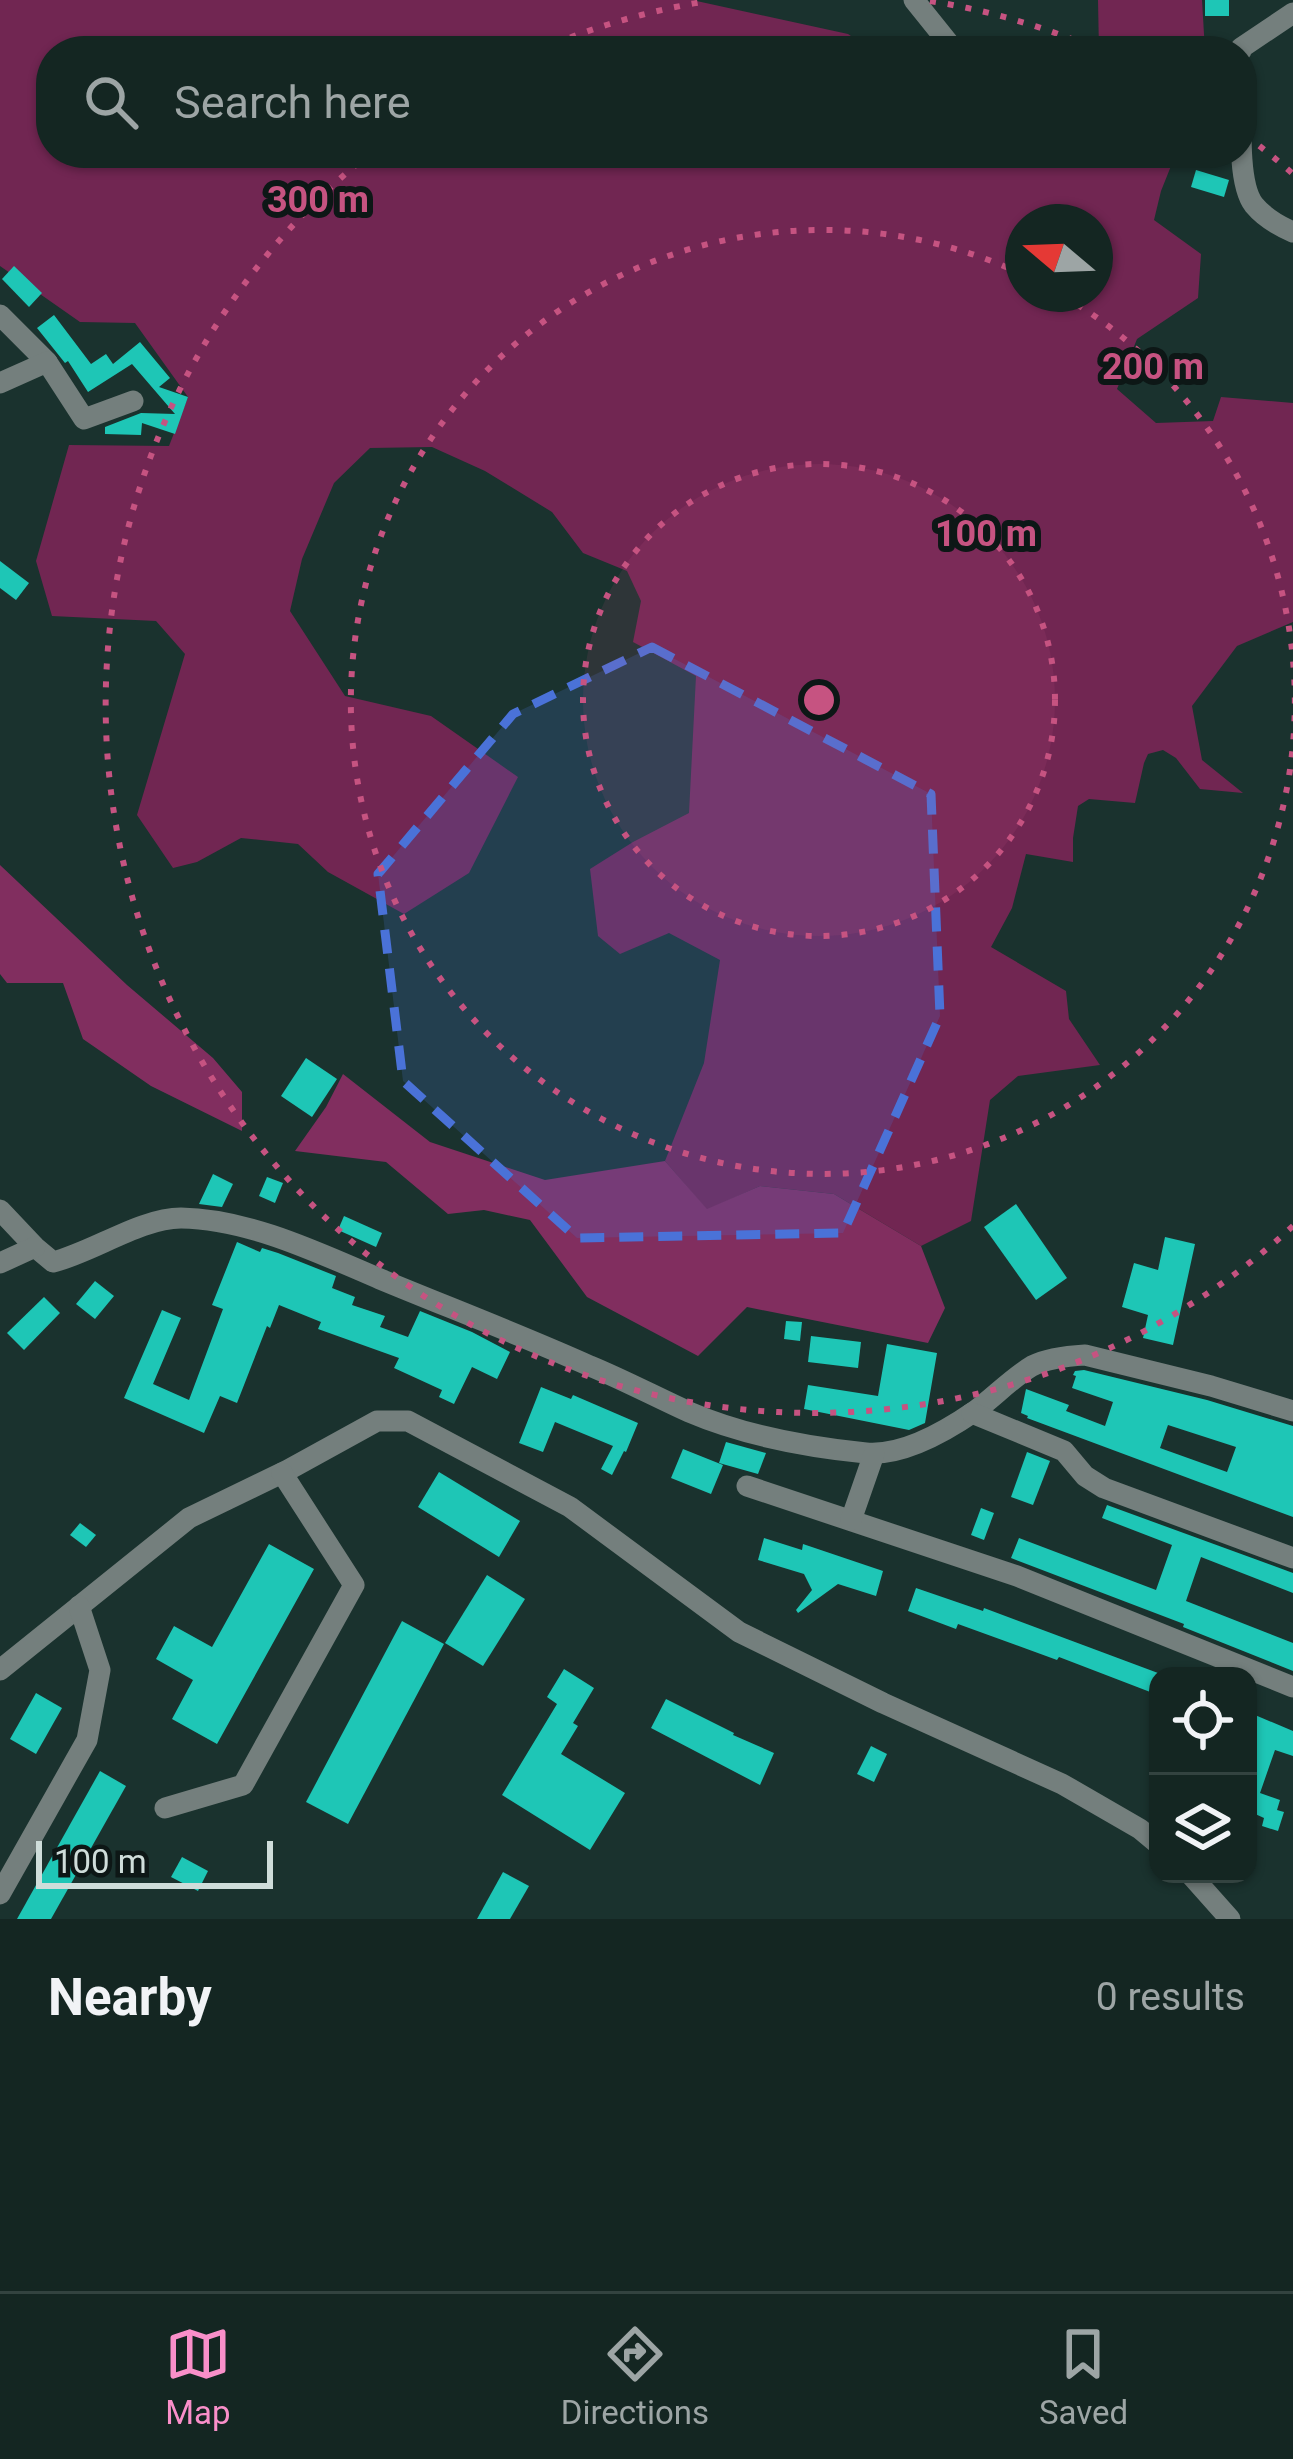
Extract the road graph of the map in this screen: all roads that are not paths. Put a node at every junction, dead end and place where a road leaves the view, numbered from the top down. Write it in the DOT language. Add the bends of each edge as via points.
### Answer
graph roads {
  1 [pos="914,0"];
  2 [pos="1293,13"];
  3 [pos="943,36"];
  4 [pos="1257,39"];
  5 [pos="1243,168"];
  6 [pos="1293,232"];
  7 [pos="0,315"];
  8 [pos="47,362"];
  9 [pos="0,383"];
  10 [pos="134,401"];
  11 [pos="0,1210"];
  12 [pos="35,1247"];
  13 [pos="0,1263"];
  14 [pos="1293,1411"];
  15 [pos="972,1413"];
  16 [pos="874,1454"];
  17 [pos="282,1473"];
  18 [pos="747,1486"];
  19 [pos="850,1520"];
  20 [pos="1293,1558"];
  21 [pos="79,1606"];
  22 [pos="0,1670"];
  23 [pos="1293,1687"];
  24 [pos="165,1808"];
  25 [pos="1149,1836"];
  26 [pos="1198,1883"];
  27 [pos="0,1894"];
  28 [pos="1230,1919"];
  1 -- 3 [label="street"];
  2 -- 4 [label="street"];
  5 -- 6 [label="street" via="1251,202"];
  7 -- 8 [label="street"];
  8 -- 9 [label="street"];
  8 -- 10 [label="street" via="84,419"];
  11 -- 12 [label="street"];
  12 -- 13 [label="street"];
  12 -- 16 [label="street" via="53,1262 176,1218 232,1222 693,1414 755,1434"];
  14 -- 15 [label="street" via="1085,1355 1033,1366"];
  15 -- 16 [label="street" via="933,1436"];
  15 -- 20 [label="street" via="1064,1451 1104,1488"];
  16 -- 19 [label="street"];
  17 -- 21 [label="street" via="189,1518"];
  17 -- 24 [label="street" via="354,1585 243,1785"];
  17 -- 25 [label="street" via="377,1421 409,1421 570,1507 739,1632 1062,1784"];
  18 -- 19 [label="street"];
  19 -- 23 [label="street" via="1017,1576"];
  21 -- 22 [label="street"];
  21 -- 27 [label="street" via="100,1670 86,1740"];
  26 -- 28 [label="street"];
}
